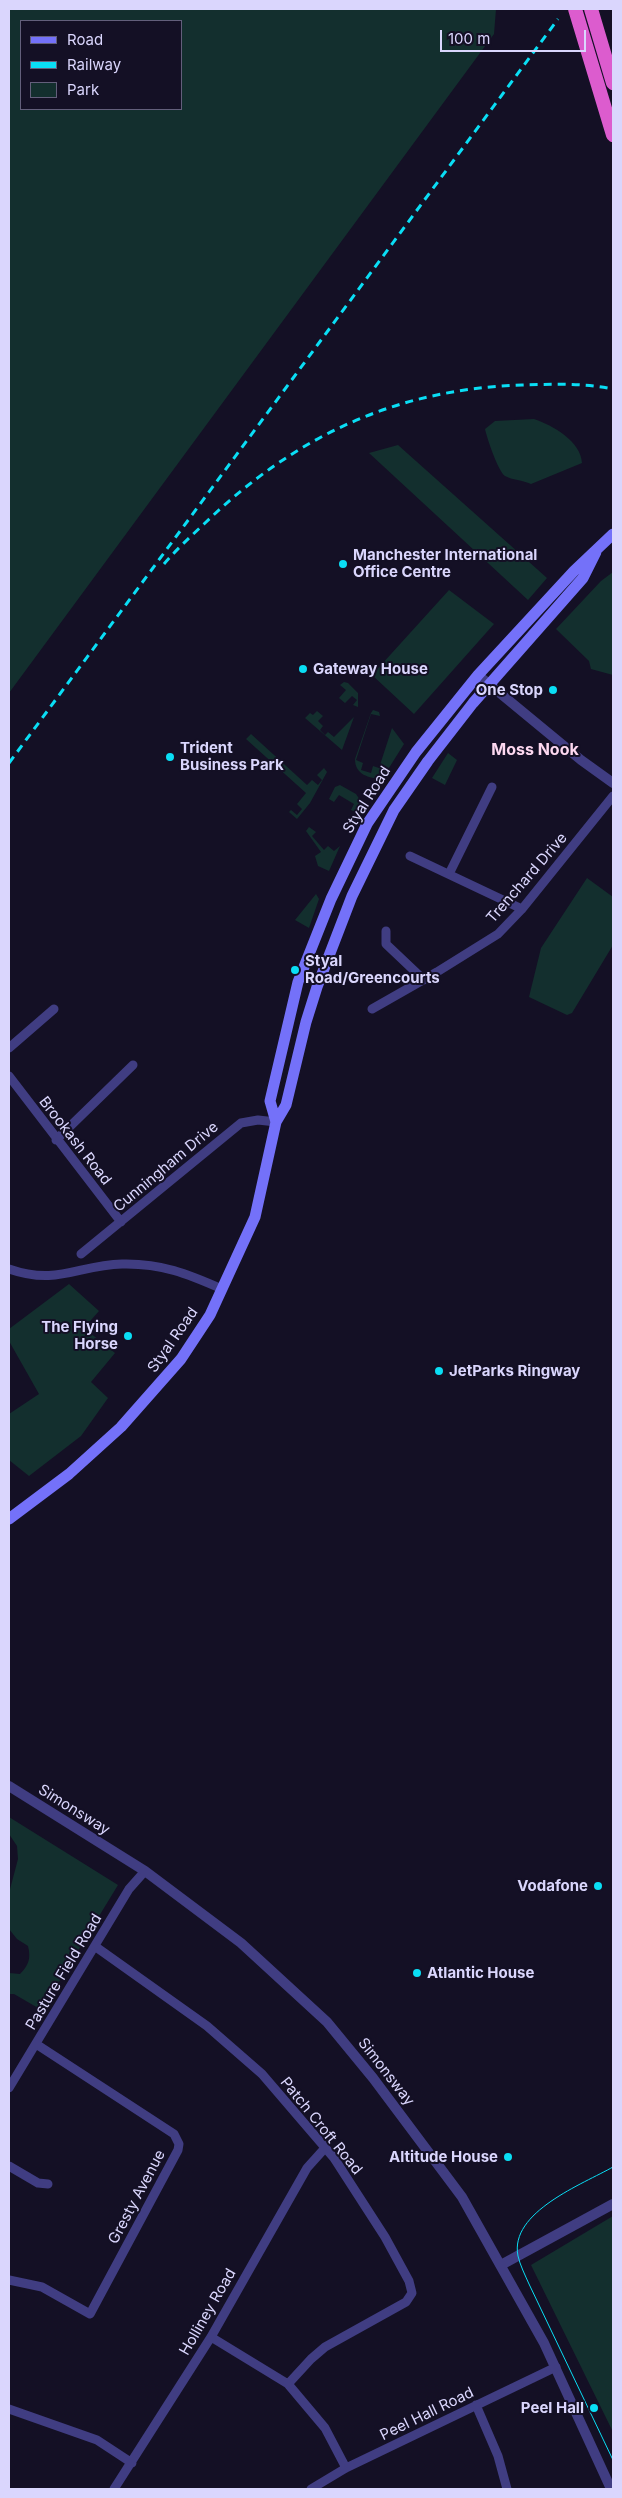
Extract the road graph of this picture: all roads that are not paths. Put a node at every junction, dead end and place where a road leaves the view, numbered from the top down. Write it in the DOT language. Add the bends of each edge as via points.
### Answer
graph roads {
  1 [pos="591,9"];
  2 [pos="577,14"];
  3 [pos="613,83"];
  4 [pos="613,135"];
  5 [pos="613,534"];
  6 [pos="596,552"];
  7 [pos="478,675"];
  8 [pos="489,686"];
  9 [pos="613,783"];
  10 [pos="492,787"];
  11 [pos="612,800"];
  12 [pos="410,856"];
  13 [pos="449,874"];
  14 [pos="522,909"];
  15 [pos="386,931"];
  16 [pos="424,980"];
  17 [pos="54,1009"];
  18 [pos="372,1009"];
  19 [pos="9,1048"];
  20 [pos="133,1065"];
  21 [pos="9,1076"];
  22 [pos="276,1122"];
  23 [pos="56,1140"];
  24 [pos="121,1222"];
  25 [pos="81,1254"];
  26 [pos="9,1269"];
  27 [pos="222,1289"];
  28 [pos="9,1519"];
  29 [pos="9,1786"];
  30 [pos="145,1871"];
  31 [pos="96,1947"];
  32 [pos="36,2044"];
  33 [pos="9,2088"];
  34 [pos="326,2148"];
  35 [pos="9,2166"];
  36 [pos="48,2184"];
  37 [pos="613,2204"];
  38 [pos="500,2265"];
  39 [pos="9,2280"];
  40 [pos="211,2337"];
  41 [pos="556,2367"];
  42 [pos="288,2384"];
  43 [pos="476,2405"];
  44 [pos="9,2408"];
  45 [pos="132,2463"];
  46 [pos="346,2468"];
  47 [pos="114,2489"];
  48 [pos="312,2489"];
  49 [pos="507,2489"];
  50 [pos="610,2489"];
  1 -- 3 [label="highway"];
  2 -- 4 [label="highway"];
  5 -- 6 [label="main road, Styal Road"];
  6 -- 7 [label="main road, Styal Road" via="574,571"];
  6 -- 8 [label="main road, Styal Road" via="582,578"];
  7 -- 8 [label="street"];
  7 -- 22 [label="main road, Styal Road" via="416,752 382,801 347,863 298,982 270,1101"];
  8 -- 9 [label="street"];
  8 -- 22 [label="main road, Styal Road" via="408,788 364,870 317,987 286,1105"];
  10 -- 13 [label="street"];
  11 -- 14 [label="street, Trenchard Drive"];
  12 -- 13 [label="street"];
  13 -- 14 [label="street"];
  14 -- 16 [label="street, Trenchard Drive" via="498,934"];
  15 -- 16 [label="street" via="386,944"];
  16 -- 18 [label="street, Trenchard Drive"];
  17 -- 19 [label="street"];
  20 -- 23 [label="street"];
  21 -- 23 [label="street, Brookash Road"];
  22 -- 24 [label="street, Cunningham Drive" via="258,1120 241,1123"];
  22 -- 27 [label="main road, Styal Road" via="256,1217"];
  23 -- 24 [label="street, Brookash Road"];
  24 -- 25 [label="street, Cunningham Drive"];
  26 -- 27 [label="street" via="48,1277 120,1264 146,1264 172,1268"];
  27 -- 28 [label="main road, Styal Road" via="210,1315 181,1359 134,1413 69,1474"];
  29 -- 30 [label="street, Simonsway"];
  30 -- 31 [label="street, Pasture Field Road" via="129,1889"];
  30 -- 38 [label="street, Simonsway" via="241,1943 326,2022 438,2163 462,2197"];
  31 -- 32 [label="street, Pasture Field Road"];
  31 -- 34 [label="street, Patch Croft Road" via="207,2026 262,2074"];
  32 -- 33 [label="street, Pasture Field Road"];
  32 -- 39 [label="street, Gresty Avenue" via="174,2134 180,2144 90,2314 42,2287"];
  34 -- 40 [label="street, Holliney Road" via="307,2168"];
  34 -- 42 [label="street, Patch Croft Road" via="385,2237 409,2281 412,2294 406,2302 325,2347"];
  35 -- 36 [label="street" via="38,2183"];
  37 -- 38 [label="street"];
  38 -- 41 [label="street, Simonsway"];
  40 -- 42 [label="street"];
  40 -- 45 [label="street, Holliney Road"];
  41 -- 43 [label="street, Peel Hall Road"];
  41 -- 50 [label="street, Simonsway"];
  42 -- 46 [label="street" via="325,2428"];
  43 -- 46 [label="street, Peel Hall Road"];
  43 -- 49 [label="street" via="498,2456"];
  44 -- 45 [label="street" via="97,2440"];
  45 -- 47 [label="street, Holliney Road"];
  46 -- 48 [label="street, Peel Hall Road"];
}
